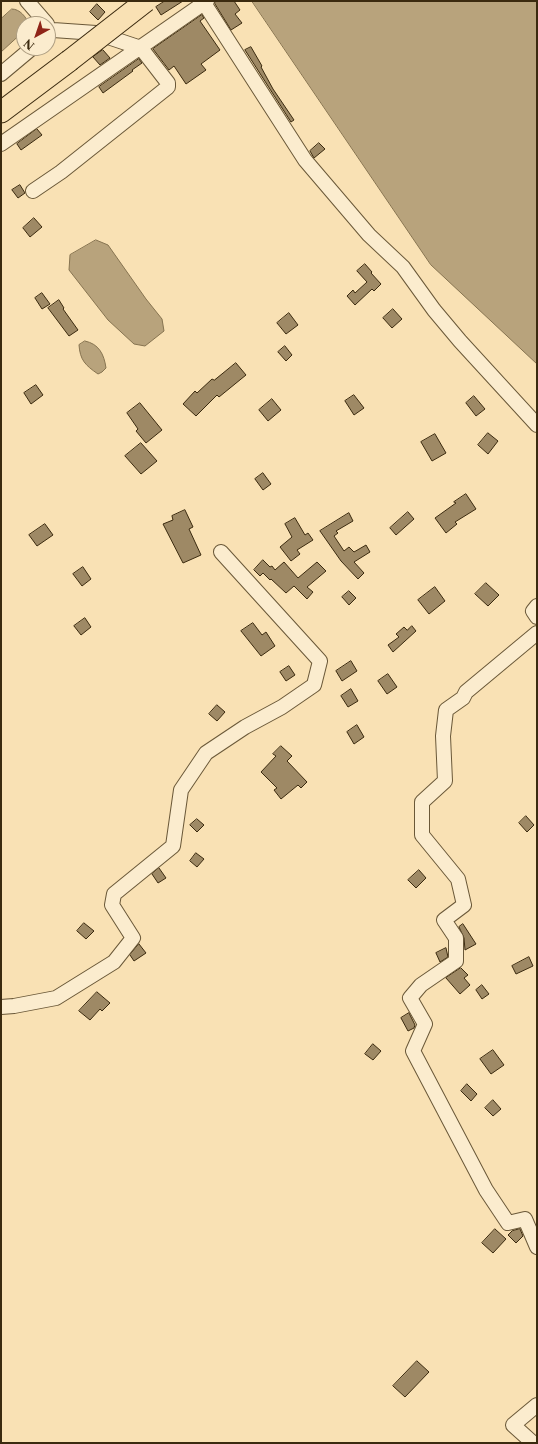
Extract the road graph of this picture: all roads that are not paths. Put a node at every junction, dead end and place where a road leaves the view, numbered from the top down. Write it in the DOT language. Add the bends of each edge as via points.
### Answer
graph roads {
  1 [pos="146,1"];
  2 [pos="205,2"];
  3 [pos="28,4"];
  4 [pos="38,16"];
  5 [pos="56,29"];
  6 [pos="140,48"];
  7 [pos="22,56"];
  8 [pos="1,74"];
  9 [pos="1,112"];
  10 [pos="1,144"];
  11 [pos="33,191"];
  12 [pos="537,425"];
  13 [pos="221,552"];
  14 [pos="537,606"];
  15 [pos="537,617"];
  16 [pos="537,633"];
  17 [pos="1,1007"];
  18 [pos="537,1247"];
  19 [pos="537,1405"];
  20 [pos="533,1443"];
  1 -- 9 [label="highway, bridge"];
  2 -- 6 [label="street"];
  2 -- 12 [label="street" via="305,160 369,234 403,267 460,341"];
  3 -- 4 [label="street"];
  5 -- 6 [label="street" via="96,33"];
  6 -- 10 [label="street"];
  6 -- 11 [label="street" via="168,83 168,87 61,172"];
  7 -- 8 [label="street"];
  13 -- 17 [label="street" via="320,661 314,685 206,753 181,790 173,846 114,894 112,905 133,938 114,962 56,998"];
  14 -- 15 [label="street" via="533,611"];
  16 -- 18 [label="street" via="446,710 443,736 445,781 422,802 422,835 458,879 464,905 444,920 456,938 456,961 421,985 410,998 425,1024 413,1051 486,1190 508,1224 525,1219"];
  19 -- 20 [label="street" via="513,1425"];
}
